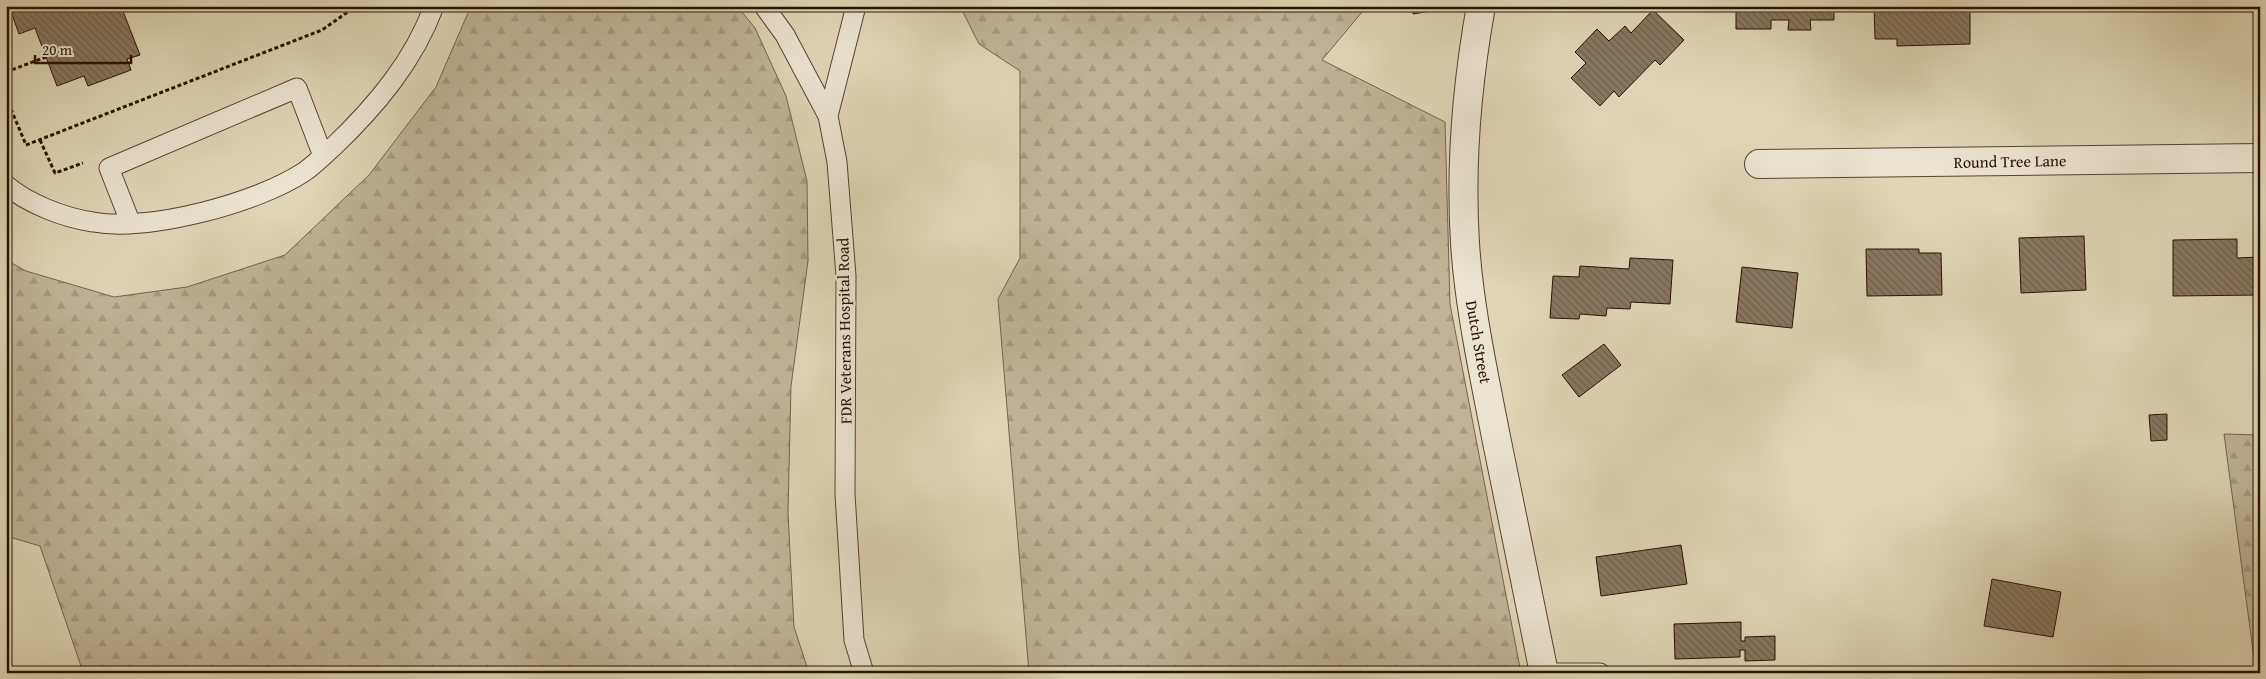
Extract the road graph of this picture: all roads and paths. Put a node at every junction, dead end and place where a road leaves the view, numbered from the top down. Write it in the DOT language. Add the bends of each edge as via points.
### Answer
graph roads {
  1 [pos="356,6"];
  2 [pos="434,6"];
  3 [pos="764,6"];
  4 [pos="856,6"];
  5 [pos="1481,6"];
  6 [pos="46,58"];
  7 [pos="6,72"];
  8 [pos="6,97"];
  9 [pos="828,116"];
  10 [pos="40,140"];
  11 [pos="323,156"];
  12 [pos="2260,158"];
  13 [pos="83,164"];
  14 [pos="1759,164"];
  15 [pos="55,173"];
  16 [pos="49,182"];
  17 [pos="6,185"];
  18 [pos="131,224"];
  19 [pos="864,673"];
  20 [pos="1544,673"];
  21 [pos="1600,673"];
  1 -- 10 [label="path" via="322,30"];
  2 -- 11 [label="lane" via="392,84"];
  3 -- 9 [label="lane, FDR Veterans Hospital Road" via="785,35"];
  4 -- 9 [label="lane"];
  5 -- 20 [label="street, Dutch Street" via="1467,98 1463,175 1465,244 1472,306"];
  6 -- 7 [label="path"];
  8 -- 10 [label="path" via="26,145"];
  9 -- 19 [label="lane, FDR Veterans Hospital Road" via="837,162 846,276 845,494 854,640"];
  10 -- 15 [label="path"];
  11 -- 18 [label="lane" via="304,172 252,197 180,219"];
  11 -- 18 [label="lane" via="297,88 109,168"];
  12 -- 14 [label="street, Round Tree Lane"];
  13 -- 15 [label="path"];
  15 -- 16 [label="path"];
  17 -- 18 [label="lane" via="50,209 93,222"];
  20 -- 21 [label="lane"];
}
